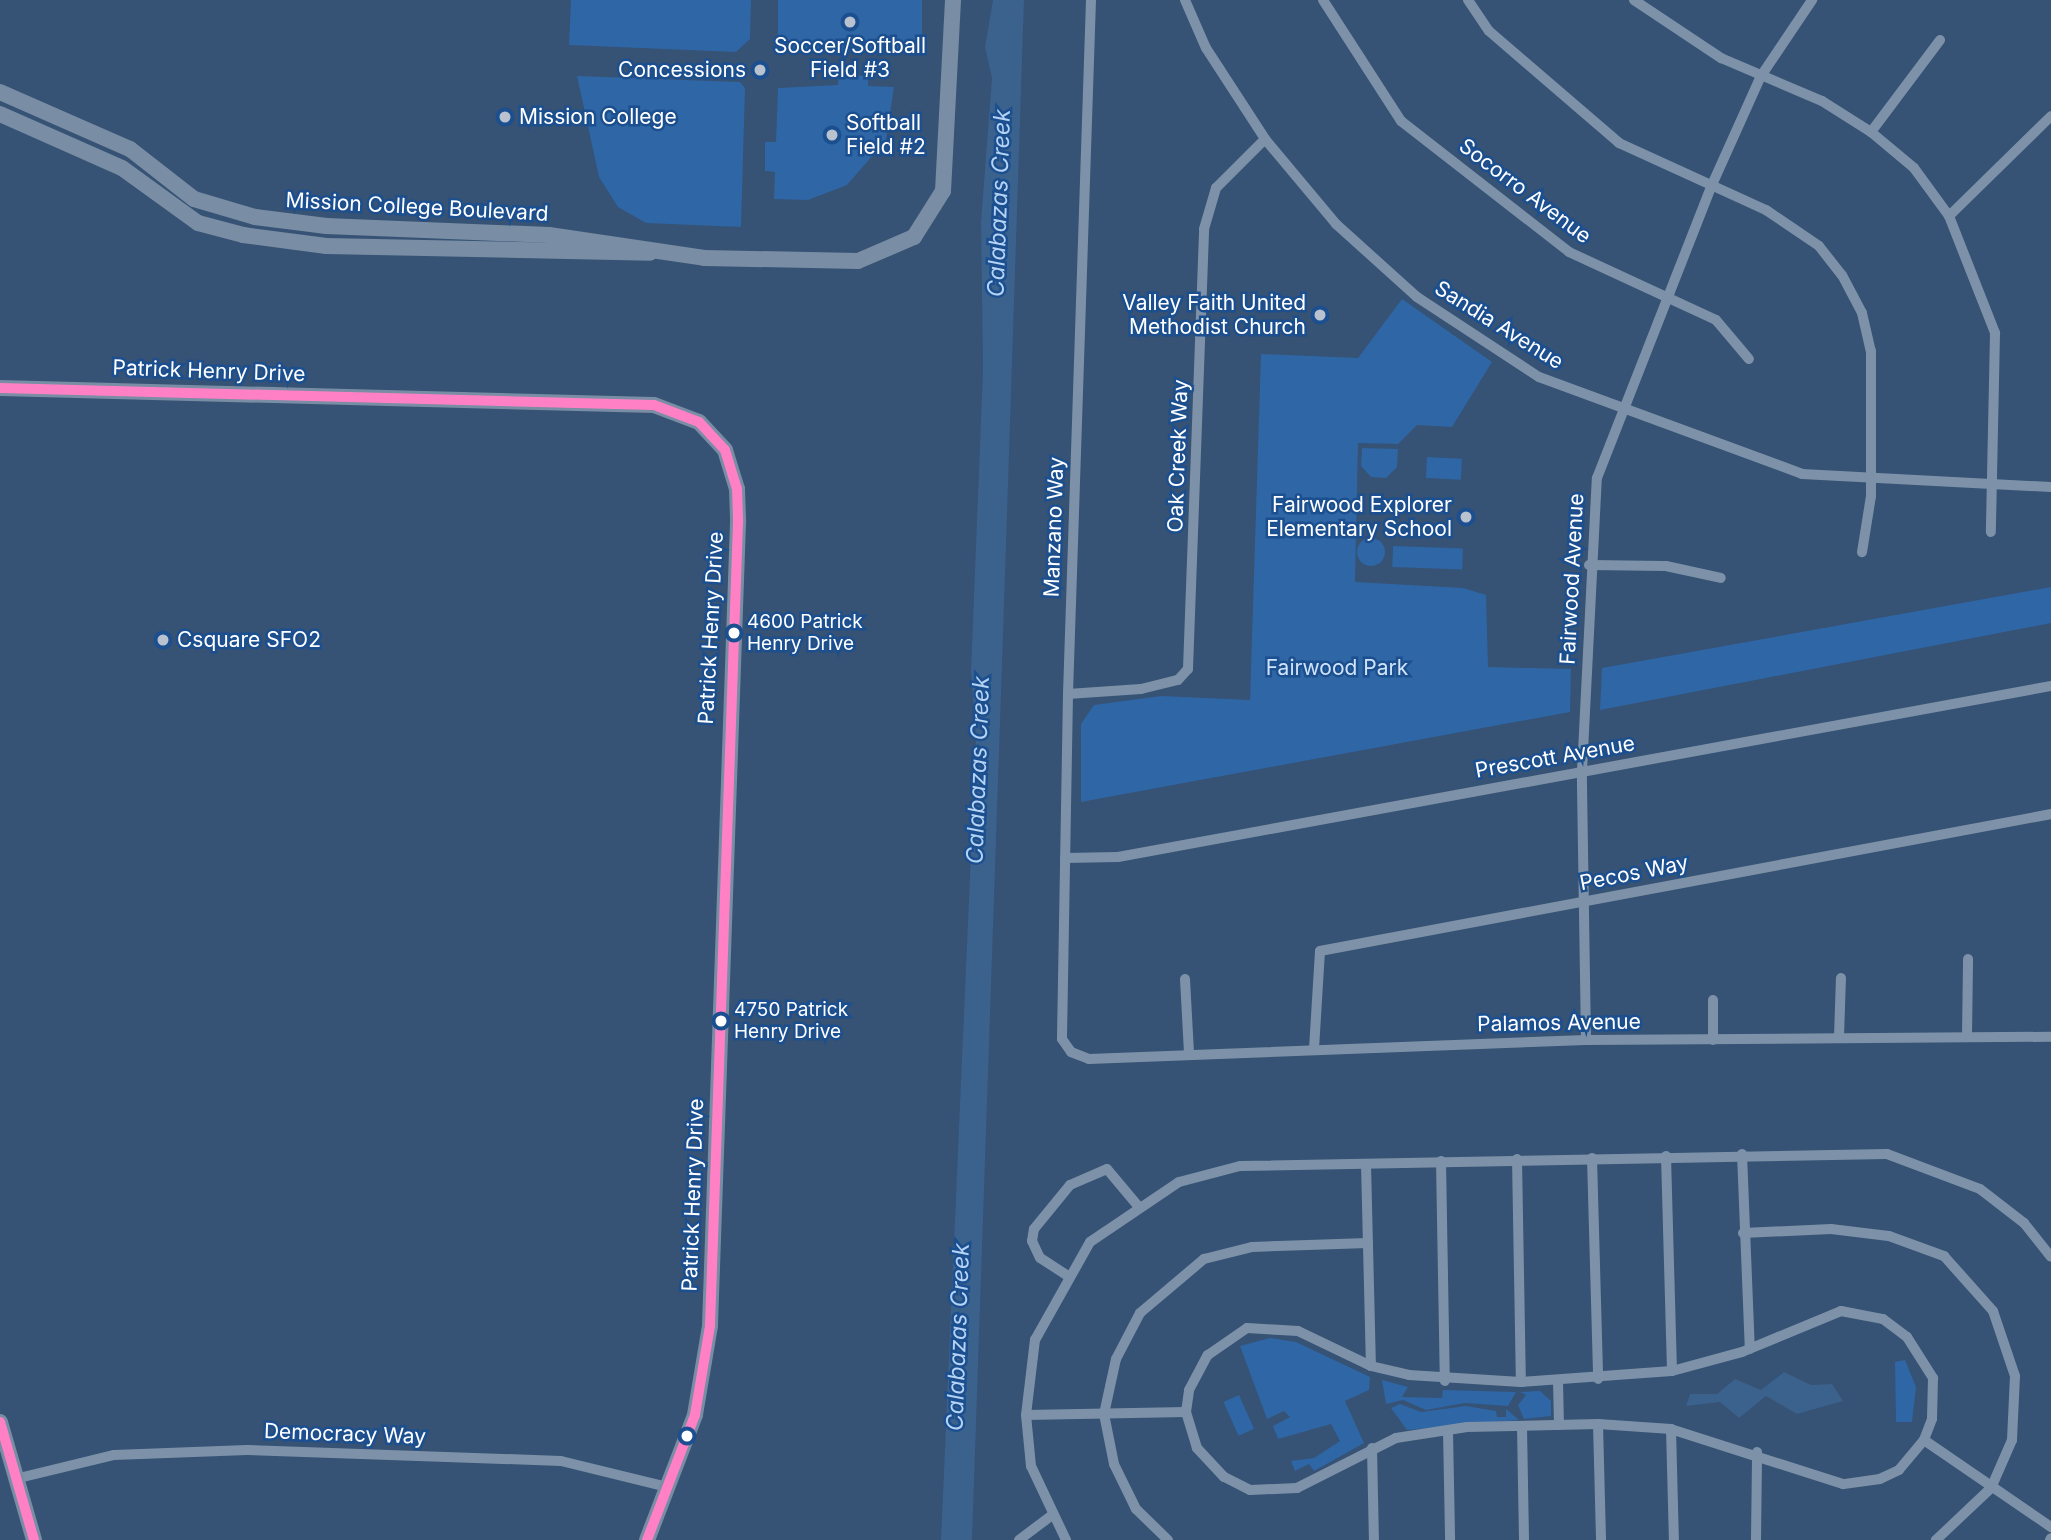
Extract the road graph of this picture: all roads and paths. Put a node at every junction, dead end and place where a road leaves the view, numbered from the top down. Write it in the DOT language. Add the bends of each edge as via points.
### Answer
graph roads {
  1 [pos="953,0"];
  2 [pos="1091,0"];
  3 [pos="1185,0"];
  4 [pos="1323,0"];
  5 [pos="1468,0"];
  6 [pos="1634,0"];
  7 [pos="1812,0"];
  8 [pos="1940,40"];
  9 [pos="1761,76"];
  10 [pos="0,92"];
  11 [pos="0,114"];
  12 [pos="2051,116"];
  13 [pos="1871,132"];
  14 [pos="1265,139"];
  15 [pos="1711,187"];
  16 [pos="1949,216"];
  17 [pos="652,253"];
  18 [pos="1666,300"];
  19 [pos="1749,359"];
  20 [pos="0,388"];
  21 [pos="1620,412"];
  22 [pos="1871,482"];
  23 [pos="1993,485"];
  24 [pos="2051,486"];
  25 [pos="1991,533"];
  26 [pos="1862,552"];
  27 [pos="1589,565"];
  28 [pos="1721,578"];
  29 [pos="2051,686"];
  30 [pos="1068,694"];
  31 [pos="1582,771"];
  32 [pos="2051,814"];
  33 [pos="1065,858"];
  34 [pos="1582,903"];
  35 [pos="1968,959"];
  36 [pos="1841,978"];
  37 [pos="1185,979"];
  38 [pos="1713,1000"];
  39 [pos="1967,1035"];
  40 [pos="1839,1037"];
  41 [pos="2051,1037"];
  42 [pos="1586,1040"];
  43 [pos="1713,1040"];
  44 [pos="1314,1049"];
  45 [pos="1070,1052"];
  46 [pos="1189,1054"];
  47 [pos="1742,1154"];
  48 [pos="1666,1156"];
  49 [pos="1592,1158"];
  50 [pos="1517,1159"];
  51 [pos="1441,1161"];
  52 [pos="1366,1164"];
  53 [pos="1138,1206"];
  54 [pos="1743,1233"];
  55 [pos="1368,1243"];
  56 [pos="2051,1257"];
  57 [pos="1068,1276"];
  58 [pos="1750,1349"];
  59 [pos="1371,1366"];
  60 [pos="1672,1371"];
  61 [pos="1598,1379"];
  62 [pos="1445,1381"];
  63 [pos="1558,1381"];
  64 [pos="1521,1382"];
  65 [pos="1186,1412"];
  66 [pos="1104,1413"];
  67 [pos="1026,1415"];
  68 [pos="0,1422"];
  69 [pos="1598,1424"];
  70 [pos="1559,1425"];
  71 [pos="1522,1426"];
  72 [pos="1671,1429"];
  73 [pos="1448,1430"];
  74 [pos="1924,1440"];
  75 [pos="1372,1448"];
  76 [pos="1757,1452"];
  77 [pos="19,1478"];
  78 [pos="668,1487"];
  79 [pos="1991,1488"];
  80 [pos="1051,1516"];
  81 [pos="2051,1527"];
  82 [pos="34,1540"];
  83 [pos="646,1540"];
  84 [pos="1018,1540"];
  85 [pos="1066,1540"];
  86 [pos="1168,1540"];
  87 [pos="1374,1540"];
  88 [pos="1450,1540"];
  89 [pos="1524,1540"];
  90 [pos="1601,1540"];
  91 [pos="1674,1540"];
  92 [pos="1756,1540"];
  93 [pos="1936,1540"];
  1 -- 17 [label="street, Mission College Boulevard" via="946,180 931,218 914,237 858,261"];
  2 -- 30 [label="street, Manzano Way"];
  3 -- 14 [label="street, Sandia Avenue" via="1206,48"];
  4 -- 18 [label="street, Socorro Avenue" via="1401,121 1569,251"];
  5 -- 15 [label="street" via="1489,31 1619,142"];
  6 -- 9 [label="street" via="1678,34"];
  7 -- 9 [label="street, Fairwood Avenue"];
  8 -- 13 [label="street"];
  9 -- 13 [label="street" via="1822,101"];
  9 -- 15 [label="street, Fairwood Avenue"];
  10 -- 17 [label="street, Mission College Boulevard" via="130,149 194,199 243,214 326,226 549,235"];
  11 -- 17 [label="street, Mission College Boulevard" via="122,168 198,223 243,235 326,246"];
  12 -- 16 [label="street"];
  13 -- 16 [label="street" via="1914,168"];
  14 -- 21 [label="street, Sandia Avenue" via="1336,223 1417,297 1539,377"];
  14 -- 30 [label="street, Oak Creek Way" via="1216,188 1204,229 1188,669 1178,680 1141,689"];
  15 -- 18 [label="street, Fairwood Avenue"];
  15 -- 22 [label="street" via="1790,224 1842,275 1862,313 1871,351"];
  16 -- 23 [label="street" via="1995,333"];
  18 -- 19 [label="street, Socorro Avenue" via="1716,320"];
  18 -- 21 [label="street, Fairwood Avenue"];
  20 -- 78 [label="street, Patrick Henry Drive" via="654,405 698,422 726,450 737,489 738,523 710,1326 701,1395"];
  21 -- 22 [label="street, Sandia Avenue" via="1802,474"];
  21 -- 27 [label="street, Fairwood Avenue" via="1597,478"];
  22 -- 23 [label="street, Sandia Avenue"];
  22 -- 26 [label="street" via="1869,535"];
  23 -- 24 [label="street, Sandia Avenue"];
  23 -- 25 [label="street"];
  27 -- 28 [label="street" via="1666,566"];
  27 -- 31 [label="street, Fairwood Avenue"];
  29 -- 31 [label="street, Prescott Avenue"];
  30 -- 33 [label="street, Manzano Way"];
  31 -- 33 [label="street, Prescott Avenue" via="1118,858"];
  31 -- 34 [label="street, Fairwood Avenue"];
  32 -- 34 [label="street, Pecos Way"];
  33 -- 45 [label="street, Manzano Way" via="1062,1038"];
  34 -- 42 [label="street, Fairwood Avenue"];
  34 -- 44 [label="street, Pecos Way" via="1320,951"];
  35 -- 39 [label="street"];
  36 -- 40 [label="street"];
  37 -- 46 [label="street"];
  38 -- 43 [label="street"];
  39 -- 40 [label="street, Palamos Avenue"];
  39 -- 41 [label="street, Palamos Avenue"];
  40 -- 43 [label="street, Palamos Avenue"];
  42 -- 43 [label="street, Palamos Avenue"];
  42 -- 44 [label="street, Palamos Avenue"];
  44 -- 46 [label="street, Palamos Avenue"];
  45 -- 46 [label="street, Palamos Avenue" via="1089,1059"];
  47 -- 48 [label="street"];
  47 -- 54 [label="street"];
  47 -- 56 [label="street" via="1887,1154 1961,1177 2024,1223"];
  48 -- 49 [label="street"];
  48 -- 60 [label="street"];
  49 -- 50 [label="street"];
  49 -- 61 [label="street"];
  50 -- 51 [label="street"];
  50 -- 64 [label="street"];
  51 -- 52 [label="street"];
  51 -- 62 [label="street"];
  52 -- 53 [label="street" via="1240,1166 1179,1182"];
  52 -- 55 [label="street"];
  53 -- 57 [label="street" via="1090,1241"];
  53 -- 57 [label="street" via="1107,1169 1070,1185 1032,1241 1040,1258"];
  54 -- 58 [label="street"];
  54 -- 79 [label="street" via="1830,1229 1889,1236 1944,1256 1993,1311 2015,1376 2012,1440"];
  55 -- 59 [label="street"];
  55 -- 66 [label="street" via="1252,1247 1204,1259 1182,1273 1127,1334"];
  57 -- 67 [label="street" via="1035,1340"];
  58 -- 60 [label="street"];
  58 -- 74 [label="street" via="1840,1311 1883,1319 1907,1337 1930,1369 1933,1419"];
  59 -- 62 [label="street"];
  59 -- 65 [label="street" via="1298,1331 1247,1328 1208,1355 1189,1390"];
  60 -- 61 [label="street"];
  61 -- 63 [label="street"];
  62 -- 64 [label="street"];
  63 -- 64 [label="street"];
  63 -- 70 [label="street"];
  65 -- 66 [label="street"];
  65 -- 75 [label="street" via="1210,1463 1250,1490 1297,1488"];
  66 -- 67 [label="street"];
  66 -- 86 [label="street" via="1114,1464 1136,1509"];
  67 -- 80 [label="street" via="1031,1466"];
  68 -- 77 [label="street"];
  69 -- 70 [label="street"];
  69 -- 72 [label="street"];
  69 -- 90 [label="street"];
  70 -- 71 [label="street"];
  71 -- 73 [label="street"];
  71 -- 89 [label="street"];
  72 -- 76 [label="street"];
  72 -- 91 [label="street"];
  73 -- 75 [label="street"];
  73 -- 88 [label="street"];
  74 -- 76 [label="street" via="1899,1470 1843,1484"];
  74 -- 79 [label="street"];
  75 -- 87 [label="street"];
  76 -- 92 [label="street"];
  77 -- 78 [label="street, Democracy Way" via="114,1455 247,1450 561,1461"];
  77 -- 82 [label="street"];
  78 -- 83 [label="street, Patrick Henry Drive"];
  79 -- 81 [label="street"];
  79 -- 93 [label="street"];
  80 -- 84 [label="street"];
  80 -- 85 [label="street"];
}
